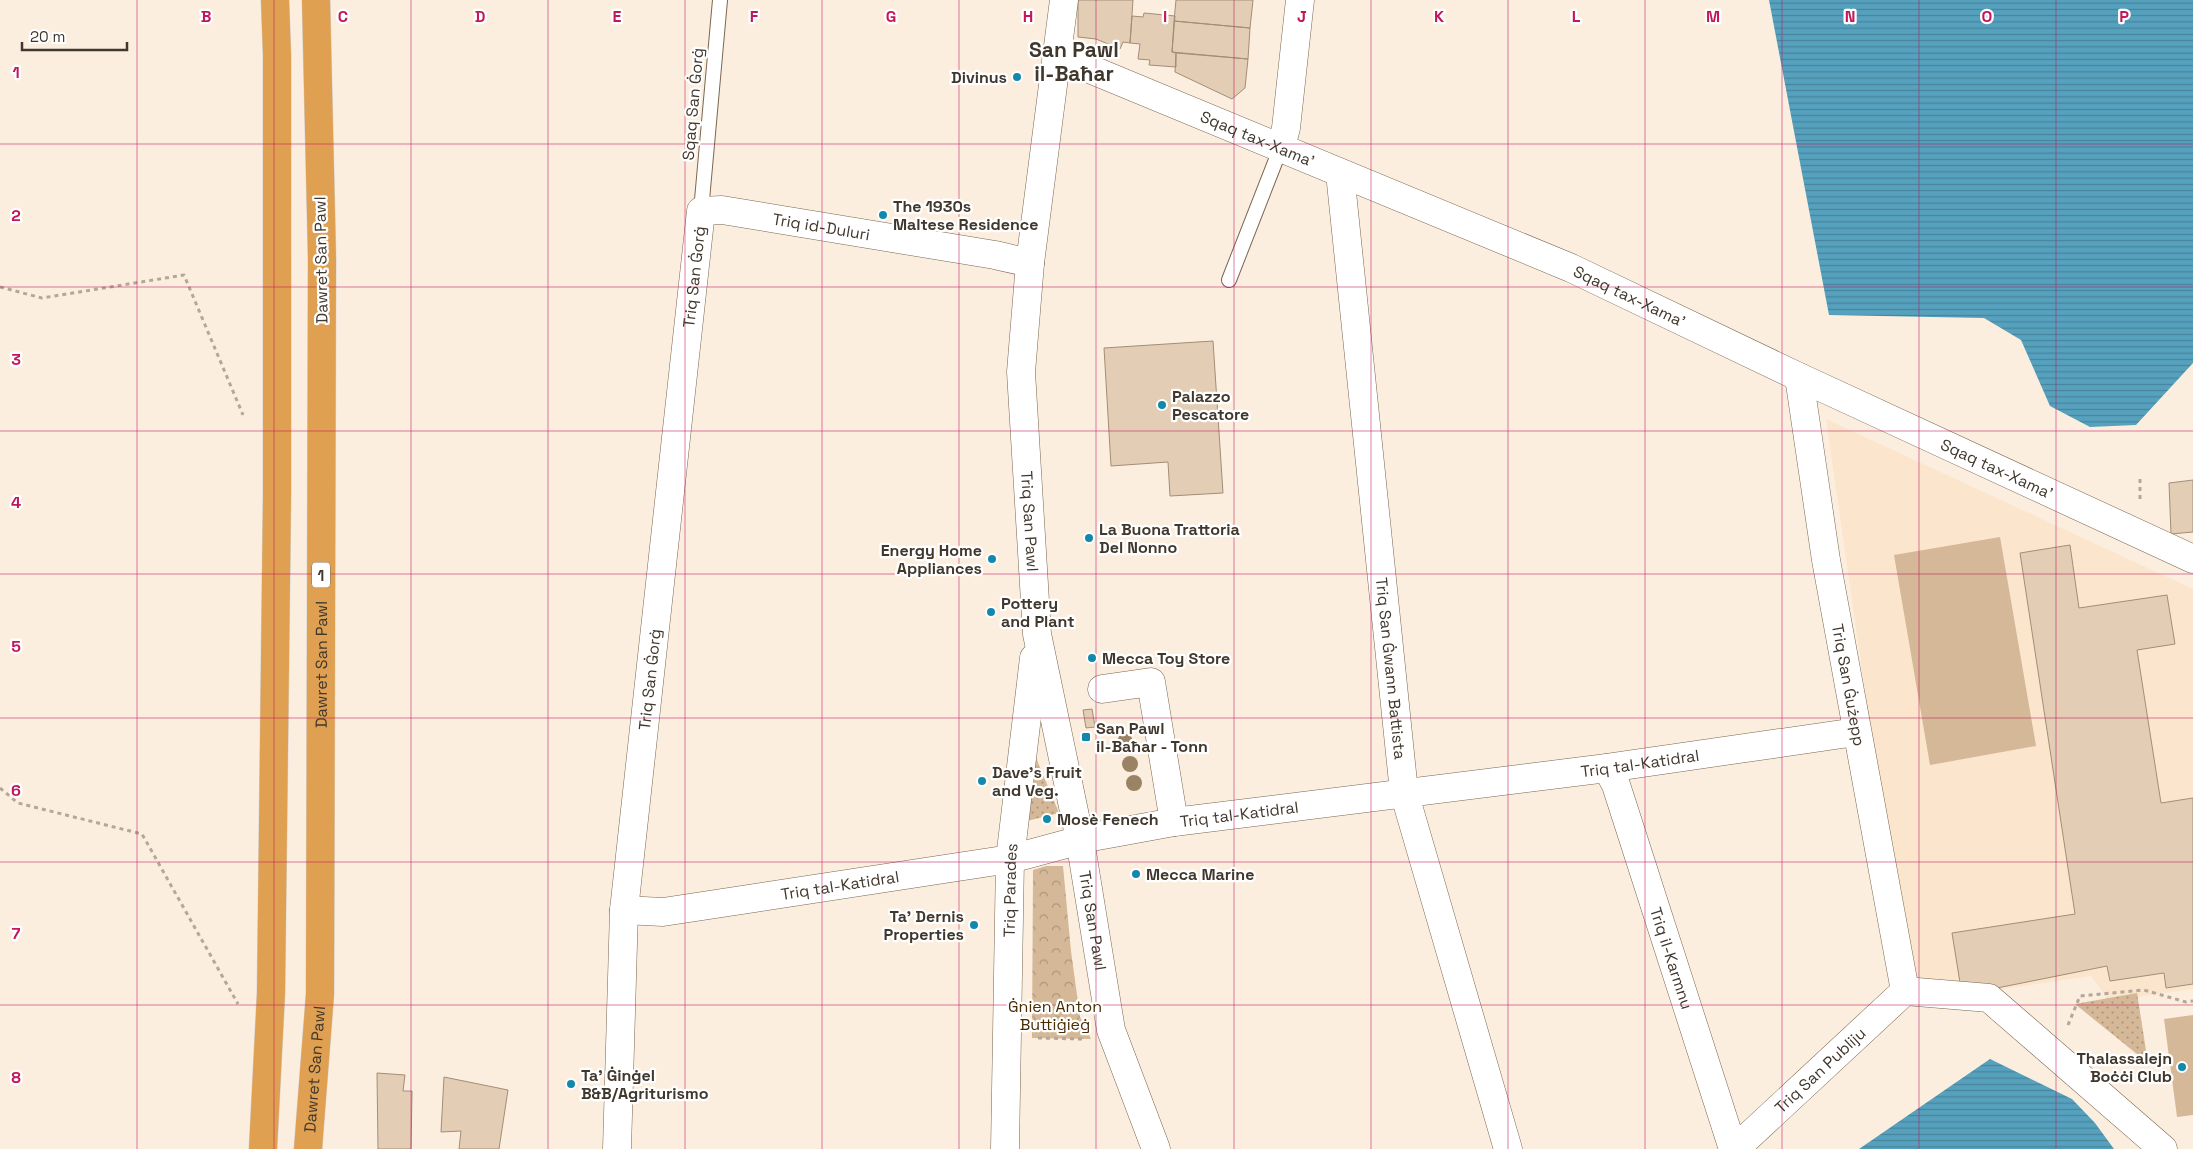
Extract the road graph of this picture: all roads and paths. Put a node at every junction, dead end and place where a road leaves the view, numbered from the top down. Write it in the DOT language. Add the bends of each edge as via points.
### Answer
graph roads {
  1 [pos="275,0"];
  2 [pos="316,0"];
  3 [pos="720,0"];
  4 [pos="1064,0"];
  5 [pos="1300,0"];
  6 [pos="1056,55"];
  7 [pos="1281,147"];
  8 [pos="1340,173"];
  9 [pos="701,211"];
  10 [pos="1030,263"];
  11 [pos="1229,280"];
  12 [pos="0,287"];
  13 [pos="1800,377"];
  14 [pos="246,421"];
  15 [pos="2193,559"];
  16 [pos="1037,634"];
  17 [pos="1102,689"];
  18 [pos="1856,732"];
  19 [pos="1608,768"];
  20 [pos="0,788"];
  21 [pos="1404,792"];
  22 [pos="1174,822"];
  23 [pos="1080,840"];
  24 [pos="1010,859"];
  25 [pos="624,910"];
  26 [pos="1905,992"];
  27 [pos="2193,1001"];
  28 [pos="270,1023"];
  29 [pos="1007,1048"];
  30 [pos="1118,1049"];
  31 [pos="2056,1056"];
  32 [pos="263,1149"];
  33 [pos="308,1149"];
  34 [pos="617,1149"];
  35 [pos="1005,1149"];
  36 [pos="1156,1149"];
  37 [pos="1508,1149"];
  38 [pos="1734,1149"];
  39 [pos="2164,1149"];
  1 -- 28 [label="highway" via="277,496"];
  2 -- 33 [label="highway, Dawret San Pawl / 1" via="322,258 320,994"];
  3 -- 9 [label="lane, Sqaq San Ġorġ"];
  4 -- 6 [label="street, Triq San Pawl"];
  5 -- 7 [label="street" via="1286,128"];
  6 -- 7 [label="street, Sqaq tax-Xama'"];
  6 -- 10 [label="street, Triq San Pawl"];
  7 -- 8 [label="street, Sqaq tax-Xama'"];
  7 -- 11 [label="lane"];
  8 -- 13 [label="street, Sqaq tax-Xama'" via="1571,268"];
  8 -- 21 [label="street, Triq San Ġwann Battista"];
  9 -- 10 [label="street, Triq id-Duluri" via="722,210"];
  9 -- 25 [label="street, Triq San Ġorġ"];
  10 -- 16 [label="street, Triq San Pawl" via="1021,372"];
  12 -- 14 [label="path" via="42,298 184,275"];
  13 -- 15 [label="street, Sqaq tax-Xama'"];
  13 -- 18 [label="street, Triq San Ġużepp" via="1826,560"];
  16 -- 23 [label="street, Triq San Pawl"];
  16 -- 24 [label="street, Triq Parades"];
  17 -- 22 [label="street" via="1151,682"];
  18 -- 19 [label="street, Triq tal-Katidral"];
  18 -- 26 [label="street, Triq San Ġużepp"];
  19 -- 21 [label="street, Triq tal-Katidral"];
  19 -- 38 [label="street, Triq il-Karmnu"];
  20 -- 28 [label="path" via="18,803 142,834 240,1008"];
  21 -- 22 [label="street, Triq tal-Katidral"];
  21 -- 37 [label="street, Triq San Ġwann Battista"];
  22 -- 23 [label="street, Triq tal-Katidral"];
  23 -- 24 [label="street, Triq tal-Katidral"];
  23 -- 30 [label="street, Triq San Pawl" via="1111,1030"];
  24 -- 25 [label="street, Triq tal-Katidral" via="663,912"];
  24 -- 29 [label="street, Triq Parades"];
  25 -- 34 [label="street, Triq San Ġorġ"];
  26 -- 31 [label="street" via="1989,998"];
  26 -- 38 [label="street, Triq San Publiju"];
  27 -- 31 [label="path" via="2186,1002 2144,990 2080,996"];
  28 -- 32 [label="highway"];
  29 -- 30 [label="path" via="1032,1038 1091,1039"];
  29 -- 35 [label="street, Triq Parades"];
  30 -- 36 [label="street, Triq San Pawl"];
  31 -- 39 [label="street"];
}
